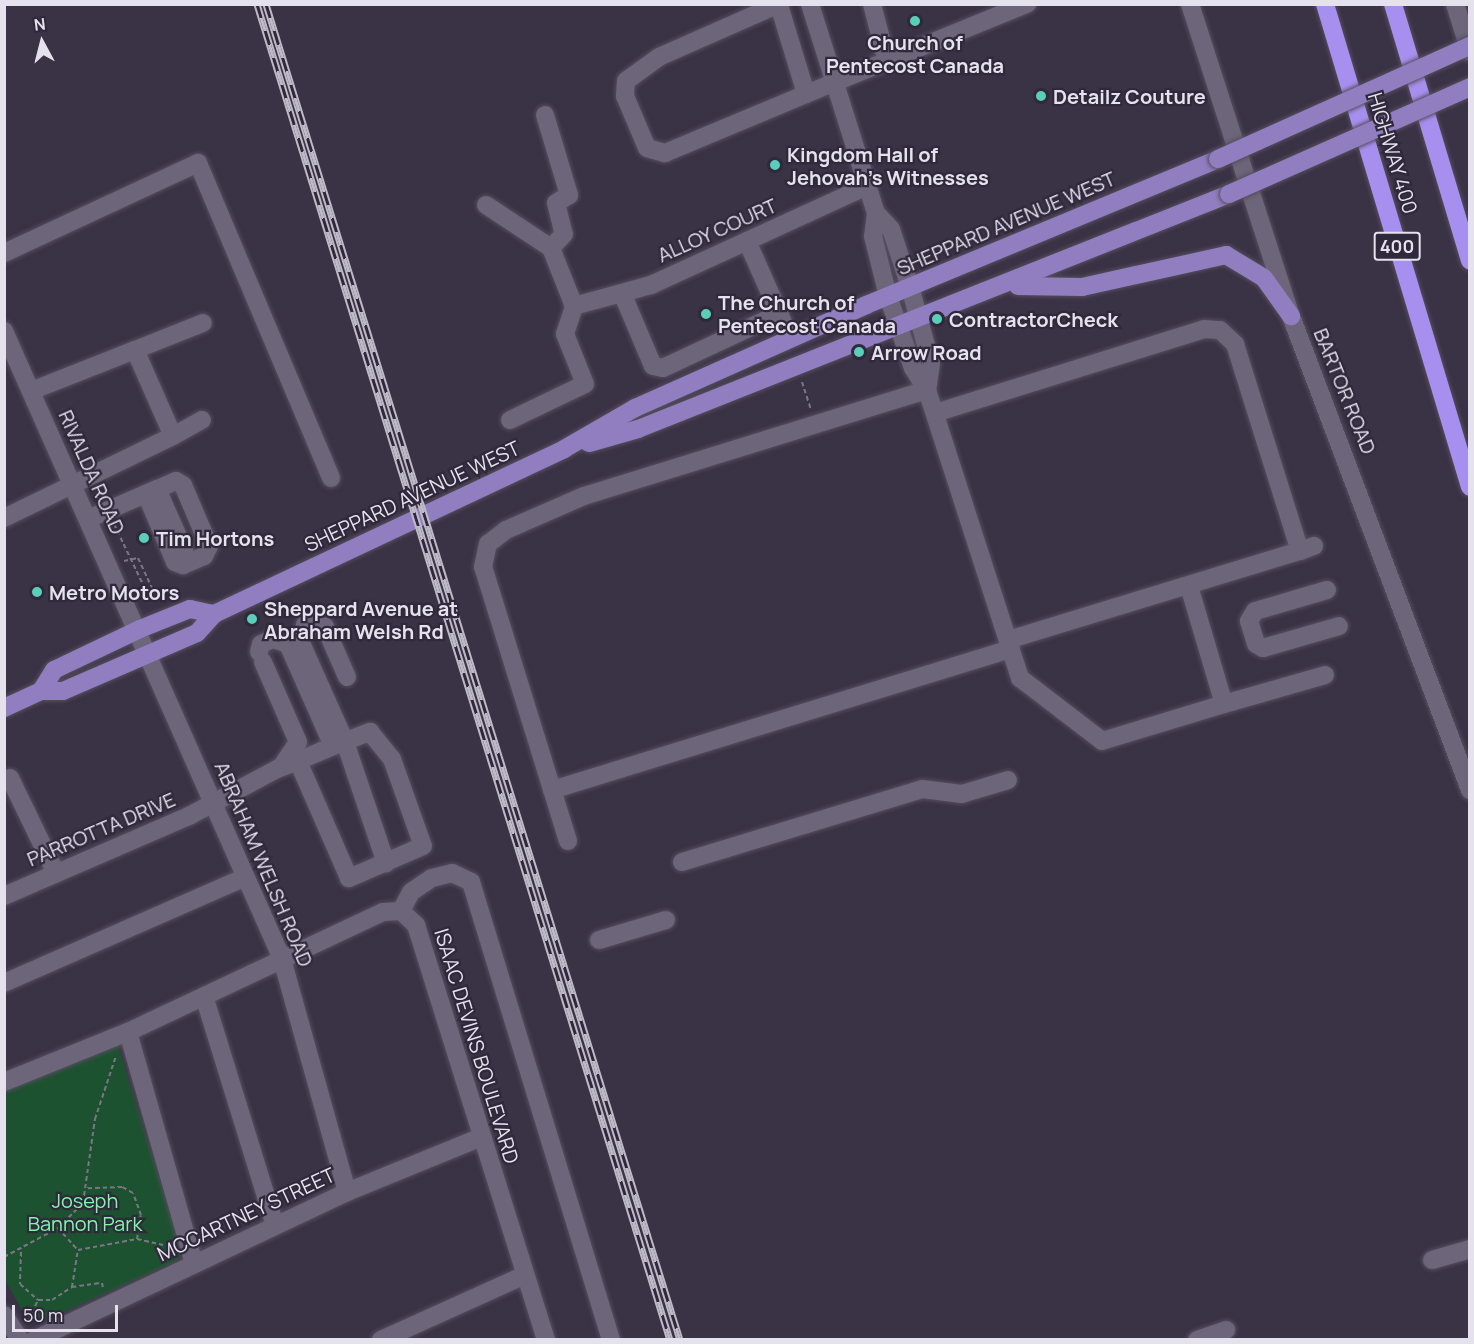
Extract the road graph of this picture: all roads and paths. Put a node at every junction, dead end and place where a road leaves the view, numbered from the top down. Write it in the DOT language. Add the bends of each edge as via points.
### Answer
graph roads {
  1 [pos="810,4"];
  2 [pos="872,4"];
  3 [pos="1027,4"];
  4 [pos="1191,4"];
  5 [pos="1325,4"];
  6 [pos="1393,4"];
  7 [pos="1455,4"];
  8 [pos="779,5"];
  9 [pos="1470,46"];
  10 [pos="1470,52"];
  11 [pos="887,62"];
  12 [pos="834,82"];
  13 [pos="1470,87"];
  14 [pos="806,94"];
  15 [pos="545,115"];
  16 [pos="867,186"];
  17 [pos="486,205"];
  18 [pos="876,213"];
  19 [pos="747,241"];
  20 [pos="550,248"];
  21 [pos="4,253"];
  22 [pos="1470,261"];
  23 [pos="910,287"];
  24 [pos="999,288"];
  25 [pos="620,294"];
  26 [pos="888,296"];
  27 [pos="574,306"];
  28 [pos="779,314"];
  29 [pos="1292,316"];
  30 [pos="919,318"];
  31 [pos="203,323"];
  32 [pos="900,325"];
  33 [pos="4,332"];
  34 [pos="790,338"];
  35 [pos="135,350"];
  36 [pos="800,376"];
  37 [pos="927,390"];
  38 [pos="31,391"];
  39 [pos="811,409"];
  40 [pos="935,413"];
  41 [pos="201,420"];
  42 [pos="510,420"];
  43 [pos="173,436"];
  44 [pos="564,449"];
  45 [pos="331,478"];
  46 [pos="73,486"];
  47 [pos="1470,487"];
  48 [pos="4,518"];
  49 [pos="88,519"];
  50 [pos="113,521"];
  51 [pos="184,550"];
  52 [pos="132,559"];
  53 [pos="123,561"];
  54 [pos="1189,586"];
  55 [pos="1327,590"];
  56 [pos="214,614"];
  57 [pos="1338,626"];
  58 [pos="140,629"];
  59 [pos="1009,644"];
  60 [pos="151,652"];
  61 [pos="1325,675"];
  62 [pos="346,677"];
  63 [pos="41,691"];
  64 [pos="1224,704"];
  65 [pos="4,708"];
  66 [pos="339,744"];
  67 [pos="298,761"];
  68 [pos="277,769"];
  69 [pos="10,778"];
  70 [pos="1008,780"];
  71 [pos="552,790"];
  72 [pos="1470,790"];
  73 [pos="215,803"];
  74 [pos="568,841"];
  75 [pos="682,862"];
  76 [pos="386,863"];
  77 [pos="56,873"];
  78 [pos="245,877"];
  79 [pos="4,896"];
  80 [pos="401,911"];
  81 [pos="666,920"];
  82 [pos="600,940"];
  83 [pos="282,959"];
  84 [pos="4,983"];
  85 [pos="204,996"];
  86 [pos="128,1032"];
  87 [pos="119,1050"];
  88 [pos="4,1082"];
  89 [pos="482,1137"];
  90 [pos="87,1188"];
  91 [pos="347,1192"];
  92 [pos="275,1226"];
  93 [pos="58,1228"];
  94 [pos="137,1239"];
  95 [pos="1470,1249"];
  96 [pos="78,1250"];
  97 [pos="21,1252"];
  98 [pos="4,1257"];
  99 [pos="191,1257"];
  100 [pos="1432,1260"];
  101 [pos="525,1275"];
  102 [pos="72,1287"];
  103 [pos="38,1300"];
  104 [pos="106,1301"];
  105 [pos="4,1315"];
  106 [pos="28,1320"];
  107 [pos="1226,1330"];
  108 [pos="20,1340"];
  109 [pos="34,1340"];
  110 [pos="381,1340"];
  111 [pos="546,1340"];
  112 [pos="610,1340"];
  113 [pos="1197,1340"];
  1 -- 12 [label="street"];
  2 -- 11 [label="street"];
  3 -- 11 [label="street"];
  4 -- 29 [label="street, BARTOR ROAD"];
  5 -- 47 [label="highway, HIGHWAY 400 / 400"];
  6 -- 22 [label="highway"];
  7 -- 10 [label="street"];
  8 -- 14 [label="street"];
  8 -- 14 [label="street" via="659,57 626,81 625,96 647,148 665,153"];
  9 -- 23 [label="main road, SHEPPARD AVENUE WEST, bridge" via="1218,159"];
  11 -- 12 [label="street"];
  12 -- 14 [label="street"];
  12 -- 16 [label="street"];
  13 -- 24 [label="main road, SHEPPARD AVENUE WEST, bridge" via="1229,194"];
  15 -- 20 [label="street" via="569,195 556,203 564,234"];
  16 -- 18 [label="street"];
  16 -- 19 [label="street, ALLOY COURT"];
  17 -- 20 [label="street"];
  18 -- 23 [label="street" via="891,229"];
  18 -- 26 [label="street" via="873,236"];
  19 -- 25 [label="street, ALLOY COURT"];
  19 -- 28 [label="street"];
  20 -- 27 [label="street"];
  21 -- 45 [label="street" via="198,163"];
  23 -- 26 [label="main road, SHEPPARD AVENUE WEST"];
  23 -- 30 [label="street"];
  24 -- 29 [label="main road" via="1082,287 1226,255 1264,278"];
  24 -- 30 [label="main road, SHEPPARD AVENUE WEST"];
  25 -- 27 [label="street, ALLOY COURT"];
  25 -- 28 [label="street" via="653,366 663,368"];
  26 -- 32 [label="street"];
  26 -- 34 [label="main road, SHEPPARD AVENUE WEST"];
  27 -- 42 [label="street" via="565,334 585,384"];
  28 -- 34 [label="street"];
  29 -- 72 [label="street, BARTOR ROAD"];
  30 -- 32 [label="main road, SHEPPARD AVENUE WEST"];
  30 -- 37 [label="street" via="931,363"];
  31 -- 35 [label="street"];
  32 -- 37 [label="street" via="913,368"];
  32 -- 44 [label="main road, SHEPPARD AVENUE WEST" via="638,429"];
  33 -- 38 [label="street, RIVALDA ROAD"];
  34 -- 44 [label="main road, SHEPPARD AVENUE WEST" via="635,408"];
  35 -- 38 [label="street"];
  35 -- 43 [label="street"];
  36 -- 39 [label="path"];
  37 -- 40 [label="street"];
  37 -- 71 [label="street" via="584,495 506,530 488,544 483,564"];
  38 -- 46 [label="street, RIVALDA ROAD"];
  40 -- 54 [label="street" via="1204,329 1220,330 1235,344 1307,549"];
  40 -- 59 [label="street"];
  41 -- 43 [label="street"];
  43 -- 46 [label="street"];
  44 -- 56 [label="main road, SHEPPARD AVENUE WEST"];
  46 -- 48 [label="street"];
  46 -- 49 [label="street, RIVALDA ROAD"];
  49 -- 51 [label="street" via="152,492"];
  49 -- 58 [label="street, RIVALDA ROAD"];
  50 -- 52 [label="path"];
  52 -- 52 [label="path" via="138,558 152,588 149,597"];
  52 -- 53 [label="path"];
  54 -- 59 [label="street"];
  54 -- 64 [label="street"];
  55 -- 57 [label="street" via="1255,611 1249,621 1256,644 1263,648"];
  56 -- 58 [label="main road, SHEPPARD AVENUE WEST" via="190,609"];
  56 -- 60 [label="main road, SHEPPARD AVENUE WEST" via="196,633"];
  58 -- 60 [label="street, ABRAHAM WELSH ROAD"];
  58 -- 63 [label="main road, SHEPPARD AVENUE WEST" via="54,670"];
  59 -- 64 [label="street" via="1020,678 1102,741"];
  59 -- 71 [label="street"];
  60 -- 63 [label="main road, SHEPPARD AVENUE WEST" via="63,691"];
  60 -- 73 [label="street, ABRAHAM WELSH ROAD"];
  61 -- 64 [label="street"];
  62 -- 66 [label="street" via="326,627 315,622 305,625 301,643"];
  63 -- 65 [label="main road, SHEPPARD AVENUE WEST"];
  66 -- 67 [label="street"];
  66 -- 68 [label="street" via="288,644 273,639 261,644 261,657 298,742 294,755"];
  66 -- 76 [label="street"];
  66 -- 76 [label="street" via="370,732 384,748 423,846"];
  67 -- 68 [label="street"];
  67 -- 76 [label="street" via="348,878"];
  68 -- 73 [label="street, PARROTTA DRIVE"];
  69 -- 77 [label="street"];
  70 -- 75 [label="street" via="962,794 922,789"];
  71 -- 74 [label="street"];
  73 -- 77 [label="street, PARROTTA DRIVE"];
  73 -- 78 [label="street, ABRAHAM WELSH ROAD"];
  77 -- 79 [label="street, PARROTTA DRIVE"];
  78 -- 83 [label="street, ABRAHAM WELSH ROAD"];
  78 -- 84 [label="street"];
  80 -- 83 [label="street" via="383,912"];
  80 -- 89 [label="street, ISAAC DEVINS BOULEVARD" via="416,925"];
  80 -- 112 [label="street" via="411,892 432,878 452,873 471,882"];
  81 -- 82 [label="street"];
  83 -- 85 [label="street"];
  83 -- 91 [label="street, ABRAHAM WELSH ROAD"];
  85 -- 86 [label="street"];
  85 -- 92 [label="street"];
  86 -- 88 [label="street"];
  86 -- 99 [label="street"];
  87 -- 90 [label="path" via="95,1119"];
  89 -- 91 [label="street, MCCARTNEY STREET"];
  89 -- 101 [label="street, ISAAC DEVINS BOULEVARD"];
  90 -- 93 [label="path" via="82,1203"];
  90 -- 94 [label="path" via="122,1187 133,1193 141,1215"];
  91 -- 92 [label="street, MCCARTNEY STREET"];
  92 -- 99 [label="street, MCCARTNEY STREET"];
  93 -- 96 [label="path"];
  93 -- 97 [label="path"];
  94 -- 96 [label="path"];
  94 -- 99 [label="path"];
  95 -- 100 [label="street"];
  96 -- 102 [label="path"];
  97 -- 98 [label="path"];
  97 -- 103 [label="path" via="20,1284"];
  99 -- 104 [label="street, MCCARTNEY STREET"];
  101 -- 110 [label="street"];
  101 -- 111 [label="street, ISAAC DEVINS BOULEVARD"];
  102 -- 103 [label="path" via="52,1300"];
  102 -- 104 [label="path" via="102,1283"];
  103 -- 106 [label="path"];
  104 -- 109 [label="street, MCCARTNEY STREET"];
  105 -- 108 [label="street"];
  107 -- 113 [label="street"];
}
